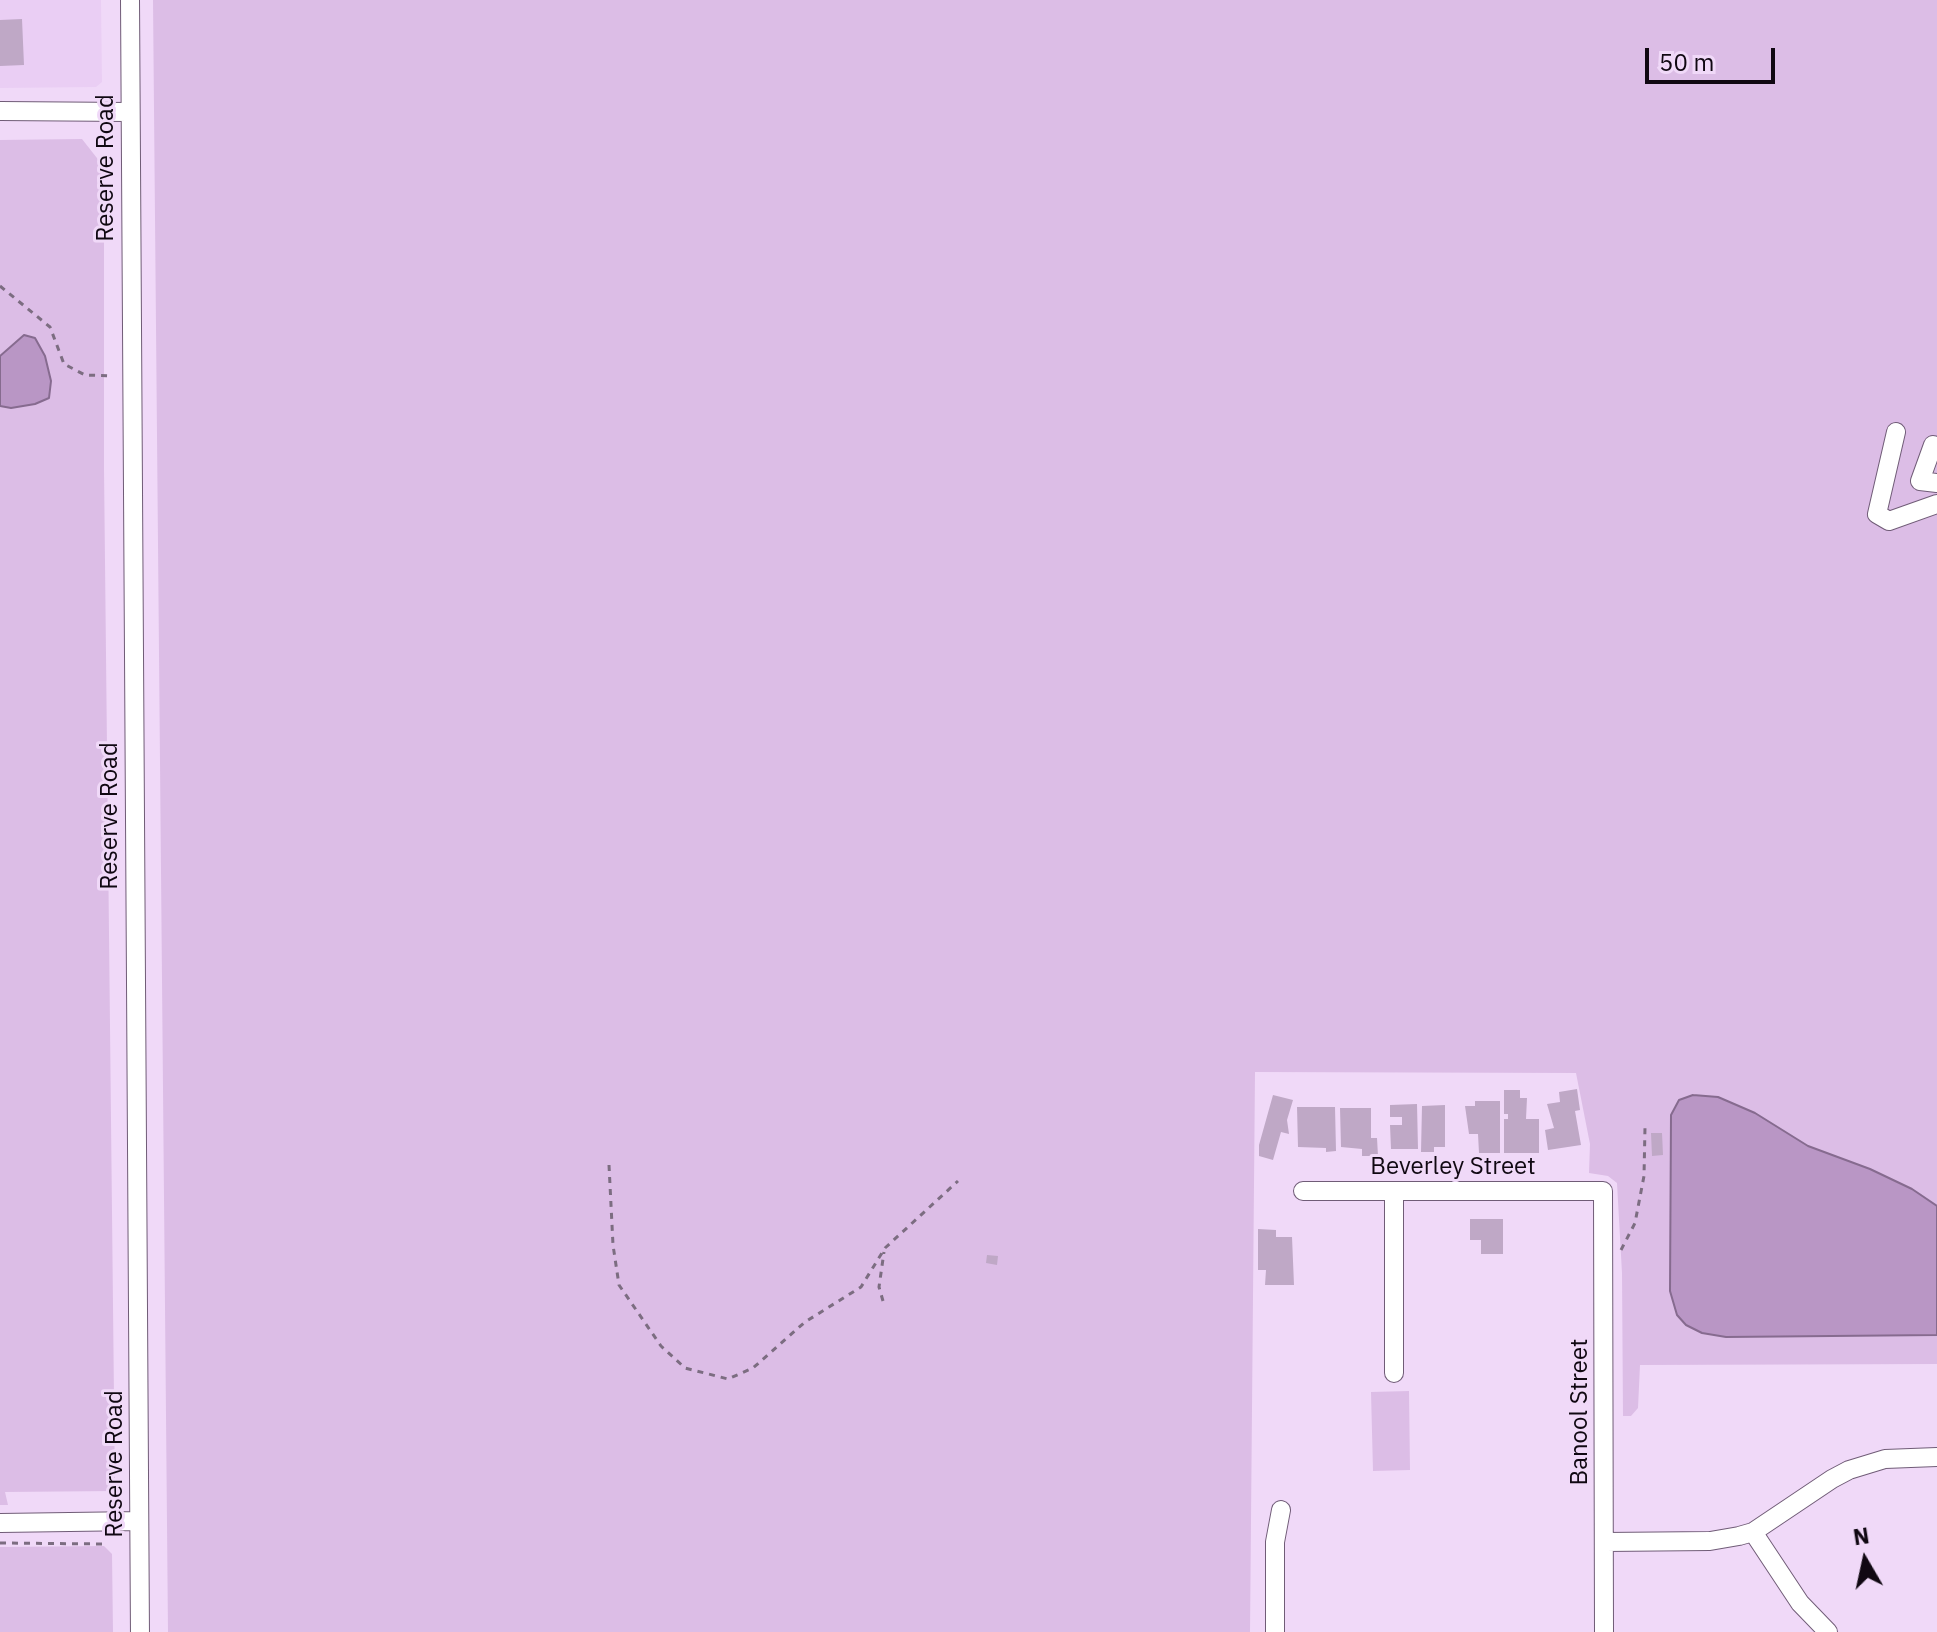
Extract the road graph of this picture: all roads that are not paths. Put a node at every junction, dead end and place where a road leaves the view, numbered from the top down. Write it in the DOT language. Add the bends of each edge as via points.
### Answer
graph roads {
  1 [pos="130,0"];
  2 [pos="0,111"];
  3 [pos="129,112"];
  4 [pos="1896,432"];
  5 [pos="1933,445"];
  6 [pos="1937,483"];
  7 [pos="1937,504"];
  8 [pos="1303,1191"];
  9 [pos="1394,1191"];
  10 [pos="1603,1191"];
  11 [pos="1394,1373"];
  12 [pos="1937,1457"];
  13 [pos="1281,1510"];
  14 [pos="139,1521"];
  15 [pos="0,1523"];
  16 [pos="1753,1532"];
  17 [pos="1605,1542"];
  18 [pos="140,1632"];
  19 [pos="1275,1632"];
  20 [pos="1604,1632"];
  21 [pos="1828,1632"];
  1 -- 3 [label="street, Reserve Road"];
  2 -- 3 [label="street"];
  3 -- 14 [label="street, Reserve Road"];
  4 -- 7 [label="street" via="1877,514 1889,521"];
  5 -- 6 [label="street" via="1920,481"];
  8 -- 9 [label="street, Beverley Street"];
  9 -- 10 [label="street, Beverley Street"];
  9 -- 11 [label="street"];
  10 -- 17 [label="street, Banool Street"];
  12 -- 16 [label="street" via="1885,1459 1849,1470"];
  13 -- 19 [label="street" via="1275,1542"];
  14 -- 15 [label="street"];
  14 -- 18 [label="street, Reserve Road"];
  16 -- 17 [label="street" via="1710,1541"];
  16 -- 21 [label="street" via="1800,1603"];
  17 -- 20 [label="street, Banool Street"];
}
